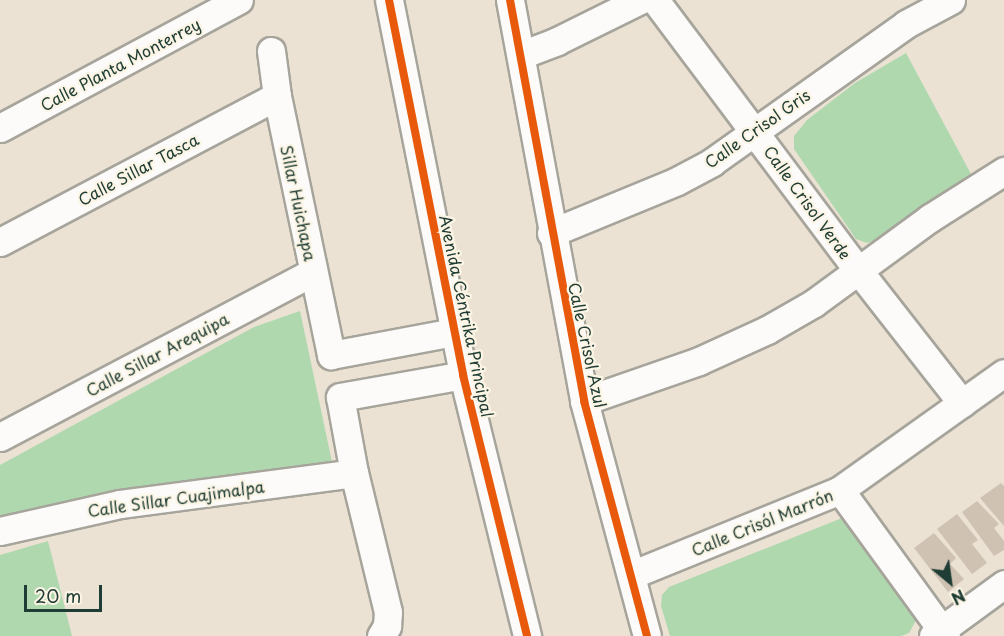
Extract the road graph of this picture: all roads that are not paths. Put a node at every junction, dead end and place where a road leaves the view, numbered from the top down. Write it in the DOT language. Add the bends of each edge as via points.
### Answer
graph roads {
  1 [pos="239,0"];
  2 [pos="389,0"];
  3 [pos="510,0"];
  4 [pos="640,0"];
  5 [pos="655,0"];
  6 [pos="951,0"];
  7 [pos="271,51"];
  8 [pos="521,55"];
  9 [pos="276,96"];
  10 [pos="0,128"];
  11 [pos="756,132"];
  12 [pos="1004,171"];
  13 [pos="551,233"];
  14 [pos="0,242"];
  15 [pos="858,270"];
  16 [pos="313,272"];
  17 [pos="454,332"];
  18 [pos="1004,373"];
  19 [pos="464,375"];
  20 [pos="584,401"];
  21 [pos="962,403"];
  22 [pos="0,437"];
  23 [pos="354,473"];
  24 [pos="840,490"];
  25 [pos="0,531"];
  26 [pos="631,575"];
  27 [pos="1004,584"];
  28 [pos="940,634"];
  29 [pos="381,636"];
  30 [pos="527,636"];
  31 [pos="647,636"];
  1 -- 10 [label="street, Calle Planta Monterrey"];
  2 -- 17 [label="street, Avenida Céntrika Principal"];
  3 -- 8 [label="street, Calle Crisol Azul"];
  4 -- 8 [label="street"];
  5 -- 11 [label="street, Calle Crisol Verde"];
  6 -- 11 [label="street, Calle Crisol Gris" via="906,24"];
  7 -- 9 [label="street, Sillar Huichapa"];
  8 -- 13 [label="street, Calle Crisol Azul"];
  9 -- 14 [label="street, Calle Sillar Tasca"];
  9 -- 16 [label="street, Sillar Huichapa"];
  11 -- 13 [label="street, Calle Crisol Gris" via="677,181"];
  11 -- 15 [label="street, Calle Crisol Verde"];
  12 -- 15 [label="street"];
  13 -- 20 [label="street, Calle Crisol Azul"];
  15 -- 20 [label="street" via="814,303 767,330 699,361"];
  15 -- 21 [label="street, Calle Crisol Verde"];
  16 -- 17 [label="street, Sillar Huichapa" via="331,355"];
  16 -- 22 [label="street, Calle Sillar Arequipa"];
  17 -- 19 [label="street, Avenida Céntrika Principal"];
  18 -- 21 [label="street, Calle Crisól Marrón"];
  19 -- 23 [label="street" via="340,397"];
  19 -- 30 [label="street, Avenida Céntrika Principal"];
  20 -- 26 [label="street, Calle Crisol Azul"];
  21 -- 24 [label="street, Calle Crisól Marrón"];
  23 -- 25 [label="street, Calle Sillar Cuajimalpa" via="120,504"];
  23 -- 29 [label="street" via="388,612"];
  24 -- 26 [label="street, Calle Crisól Marrón"];
  24 -- 28 [label="street"];
  26 -- 31 [label="street, Calle Crisol Azul"];
  27 -- 28 [label="street"];
}
